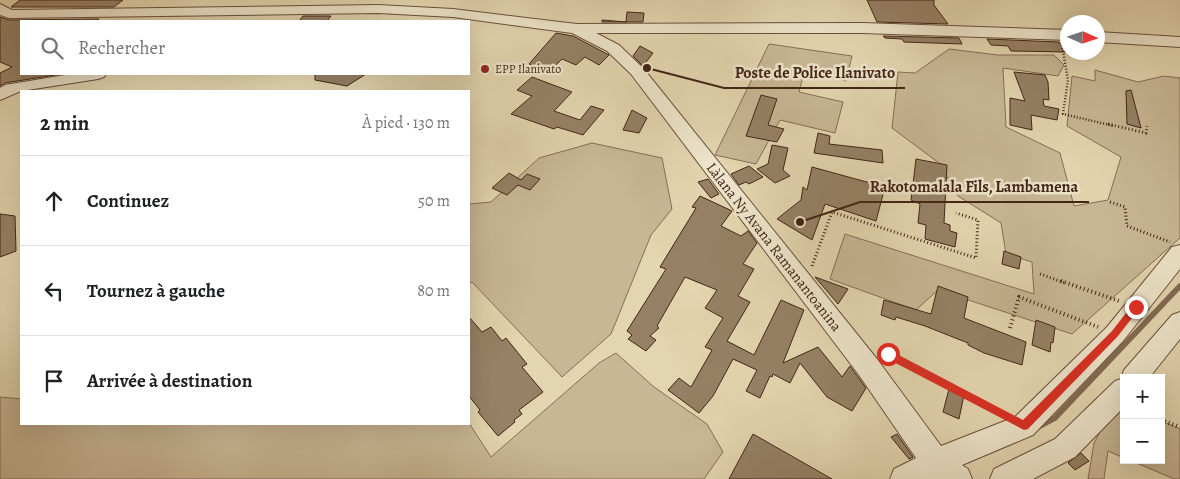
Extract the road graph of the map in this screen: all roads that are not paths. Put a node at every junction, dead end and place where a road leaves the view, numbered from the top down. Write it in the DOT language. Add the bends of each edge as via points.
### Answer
graph roads {
  1 [pos="3,14"];
  2 [pos="295,15"];
  3 [pos="577,29"];
  4 [pos="1060,35"];
  5 [pos="1105,37"];
  6 [pos="1180,42"];
  7 [pos="92,75"];
  8 [pos="0,95"];
  9 [pos="1176,247"];
  10 [pos="1180,322"];
  11 [pos="1136,374"];
  12 [pos="1120,393"];
  13 [pos="936,462"];
  14 [pos="904,479"];
  15 [pos="958,479"];
  16 [pos="1004,479"];
  1 -- 2 [label="street"];
  2 -- 3 [label="street" via="378,9 453,13"];
  3 -- 4 [label="street" via="862,28"];
  3 -- 13 [label="street, Làlana Ny Avana Ramanantoanina" via="613,48 637,71 868,367"];
  5 -- 6 [label="street"];
  7 -- 8 [label="street" via="11,89"];
  9 -- 13 [label="street" via="1115,334 1024,426"];
  10 -- 11 [label="street"];
  12 -- 16 [label="street" via="1065,448"];
  13 -- 14 [label="street"];
  13 -- 15 [label="street, Làlana Ny Avana Ramanantoanina"];
}
